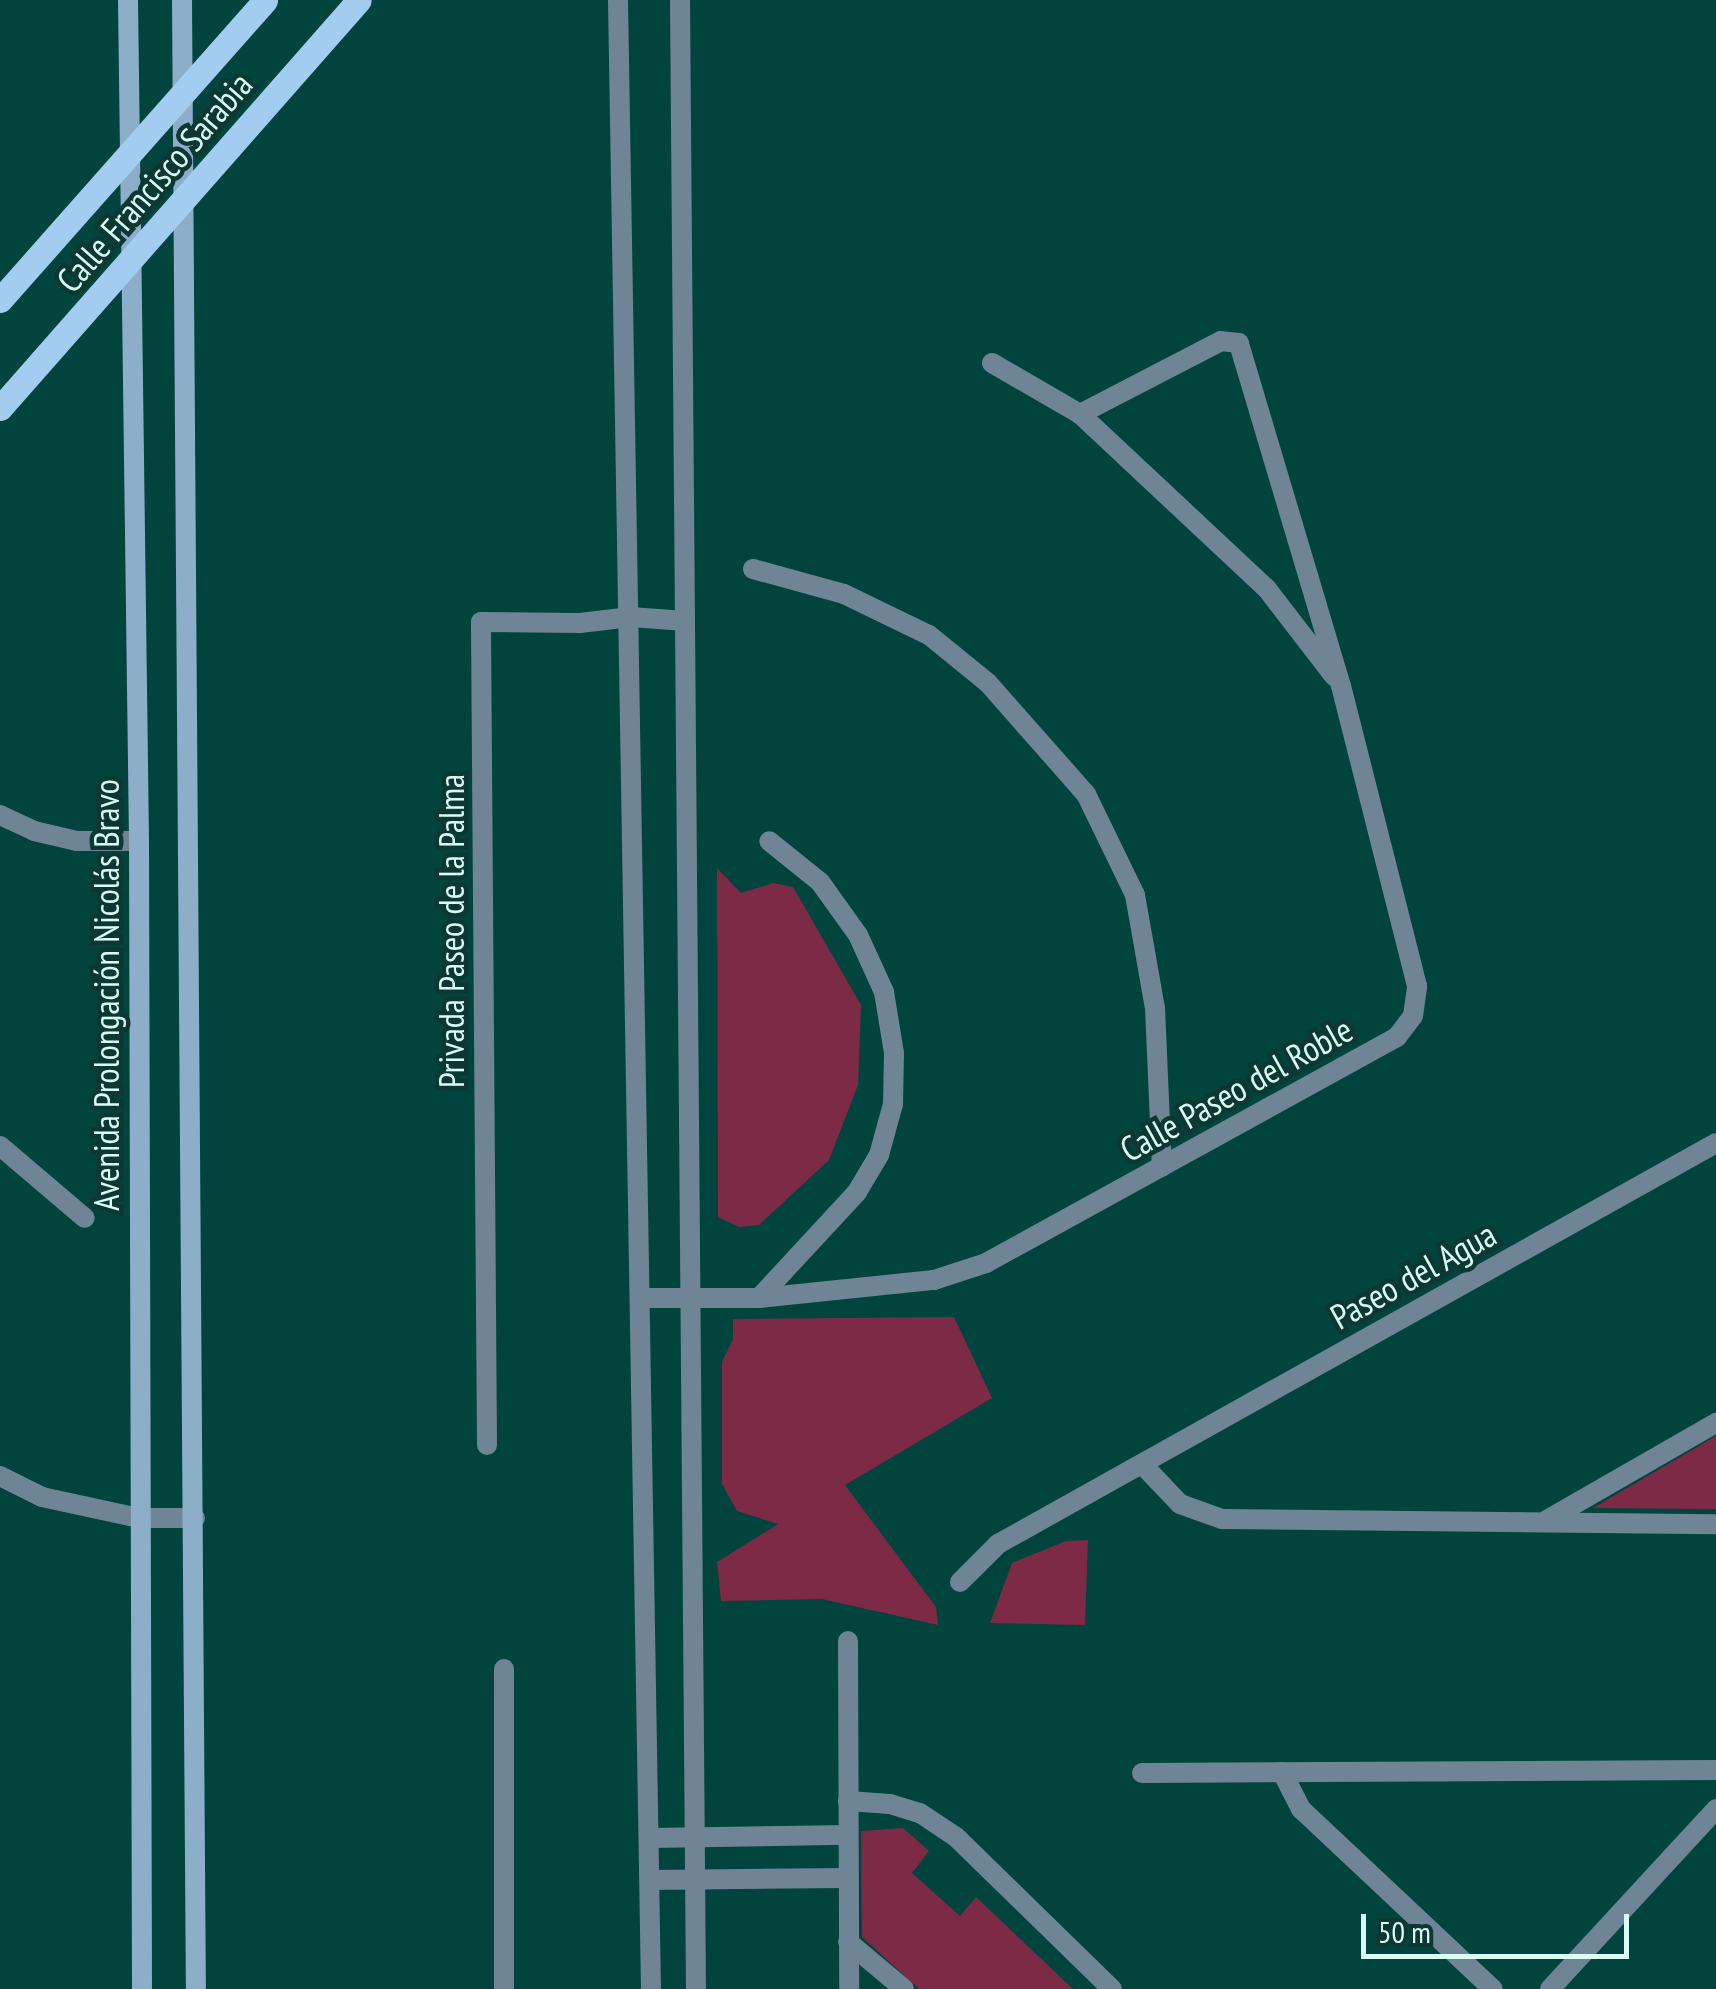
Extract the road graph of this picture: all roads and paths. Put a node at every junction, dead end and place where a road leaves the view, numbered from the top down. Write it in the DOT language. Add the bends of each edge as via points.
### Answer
graph roads {
  1 [pos="128,0"];
  2 [pos="182,0"];
  3 [pos="265,0"];
  4 [pos="359,0"];
  5 [pos="618,0"];
  6 [pos="680,0"];
  7 [pos="182,96"];
  8 [pos="130,154"];
  9 [pos="183,203"];
  10 [pos="131,264"];
  11 [pos="0,300"];
  12 [pos="992,363"];
  13 [pos="0,408"];
  14 [pos="1080,414"];
  15 [pos="753,570"];
  16 [pos="631,618"];
  17 [pos="685,621"];
  18 [pos="1341,686"];
  19 [pos="0,814"];
  20 [pos="139,841"];
  21 [pos="769,841"];
  22 [pos="1716,1144"];
  23 [pos="0,1146"];
  24 [pos="1162,1167"];
  25 [pos="85,1218"];
  26 [pos="640,1298"];
  27 [pos="690,1298"];
  28 [pos="759,1298"];
  29 [pos="1716,1423"];
  30 [pos="487,1445"];
  31 [pos="1142,1464"];
  32 [pos="0,1476"];
  33 [pos="140,1518"];
  34 [pos="195,1518"];
  35 [pos="1546,1521"];
  36 [pos="1716,1524"];
  37 [pos="960,1582"];
  38 [pos="848,1641"];
  39 [pos="504,1669"];
  40 [pos="1716,1770"];
  41 [pos="1282,1772"];
  42 [pos="1142,1773"];
  43 [pos="848,1801"];
  44 [pos="1716,1809"];
  45 [pos="848,1835"];
  46 [pos="695,1837"];
  47 [pos="649,1838"];
  48 [pos="847,1878"];
  49 [pos="650,1880"];
  50 [pos="695,1880"];
  51 [pos="848,1942"];
  52 [pos="142,1989"];
  53 [pos="196,1989"];
  54 [pos="504,1989"];
  55 [pos="651,1989"];
  56 [pos="696,1989"];
  57 [pos="849,1989"];
  58 [pos="904,1989"];
  59 [pos="1112,1989"];
  60 [pos="1493,1989"];
  61 [pos="1550,1989"];
  1 -- 8 [label="main road, Avenida Prolongación Nicolás Bravo"];
  2 -- 7 [label="main road"];
  3 -- 7 [label="main road, Calle Francisco Sarabia"];
  4 -- 9 [label="main road, Calle Francisco Sarabia"];
  5 -- 16 [label="street"];
  6 -- 17 [label="street"];
  7 -- 8 [label="main road, Calle Francisco Sarabia"];
  7 -- 9 [label="main road"];
  8 -- 10 [label="main road, Avenida Prolongación Nicolás Bravo"];
  8 -- 11 [label="main road, Calle Francisco Sarabia"];
  9 -- 10 [label="main road, Calle Francisco Sarabia"];
  9 -- 34 [label="main road"];
  10 -- 13 [label="main road, Calle Francisco Sarabia"];
  10 -- 20 [label="main road, Avenida Prolongación Nicolás Bravo"];
  12 -- 14 [label="street, Calle Paseo del Roble"];
  14 -- 18 [label="street, Calle Paseo del Roble" via="1267,589"];
  14 -- 18 [label="street, Calle Paseo del Roble" via="1222,342 1239,343"];
  15 -- 24 [label="street" via="844,594 929,635 988,683 1086,794 1136,895 1154,1008"];
  16 -- 17 [label="street, Privada Paseo de la Palma"];
  16 -- 26 [label="street"];
  16 -- 30 [label="street, Privada Paseo de la Palma" via="481,622"];
  17 -- 27 [label="street"];
  18 -- 24 [label="street, Calle Paseo del Roble" via="1417,986 1413,1016 1398,1037"];
  19 -- 20 [label="street" via="76,841"];
  20 -- 33 [label="main road, Avenida Prolongación Nicolás Bravo"];
  21 -- 28 [label="street" via="820,882 884,992 894,1053 893,1104 878,1154 857,1192"];
  22 -- 31 [label="street, Paseo del Agua"];
  23 -- 25 [label="street"];
  24 -- 28 [label="street, Calle Paseo del Roble" via="986,1263 934,1280"];
  26 -- 27 [label="street, Calle Paseo del Roble"];
  26 -- 47 [label="street"];
  27 -- 28 [label="street, Calle Paseo del Roble"];
  27 -- 46 [label="street"];
  29 -- 35 [label="street"];
  31 -- 35 [label="street" via="1180,1504 1222,1519"];
  31 -- 37 [label="street, Paseo del Agua" via="998,1544"];
  32 -- 33 [label="street" via="42,1497"];
  33 -- 34 [label="street"];
  33 -- 52 [label="main road, Avenida Prolongación Nicolás Bravo"];
  34 -- 53 [label="main road"];
  35 -- 36 [label="street"];
  38 -- 43 [label="street"];
  39 -- 54 [label="street"];
  40 -- 41 [label="street"];
  41 -- 42 [label="street"];
  41 -- 60 [label="street" via="1301,1809"];
  43 -- 45 [label="street"];
  43 -- 59 [label="street" via="920,1814 956,1837"];
  44 -- 61 [label="street"];
  45 -- 46 [label="street"];
  45 -- 48 [label="street"];
  46 -- 47 [label="street"];
  46 -- 50 [label="street"];
  47 -- 49 [label="street"];
  48 -- 50 [label="street"];
  48 -- 51 [label="street"];
  49 -- 50 [label="street"];
  49 -- 55 [label="street"];
  50 -- 56 [label="street"];
  51 -- 57 [label="street"];
  51 -- 58 [label="street"];
}
